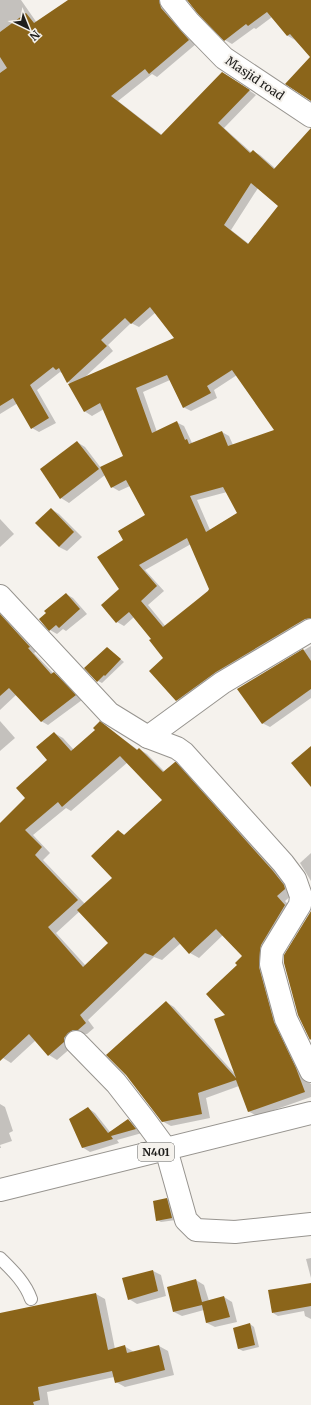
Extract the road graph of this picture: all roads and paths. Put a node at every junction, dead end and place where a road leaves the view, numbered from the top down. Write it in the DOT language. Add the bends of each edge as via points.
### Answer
graph roads {
  1 [pos="170,0"];
  2 [pos="311,116"];
  3 [pos="0,596"];
  4 [pos="311,630"];
  5 [pos="148,738"];
  6 [pos="76,1042"];
  7 [pos="311,1072"];
  8 [pos="311,1113"];
  9 [pos="166,1149"];
  10 [pos="0,1190"];
  11 [pos="311,1224"];
  12 [pos="0,1258"];
  13 [pos="31,1299"];
  1 -- 2 [label="main road, Masjid road" via="224,58"];
  3 -- 5 [label="main road" via="109,713"];
  4 -- 5 [label="main road" via="222,683"];
  5 -- 7 [label="main road" via="184,753 295,879 301,896 300,905 272,951 271,964 286,1019"];
  6 -- 9 [label="main road" via="116,1083"];
  8 -- 9 [label="main road, N401"];
  9 -- 10 [label="main road, N401"];
  9 -- 11 [label="main road" via="186,1220 196,1230 235,1232"];
  12 -- 13 [label="lane" via="16,1274"];
}
